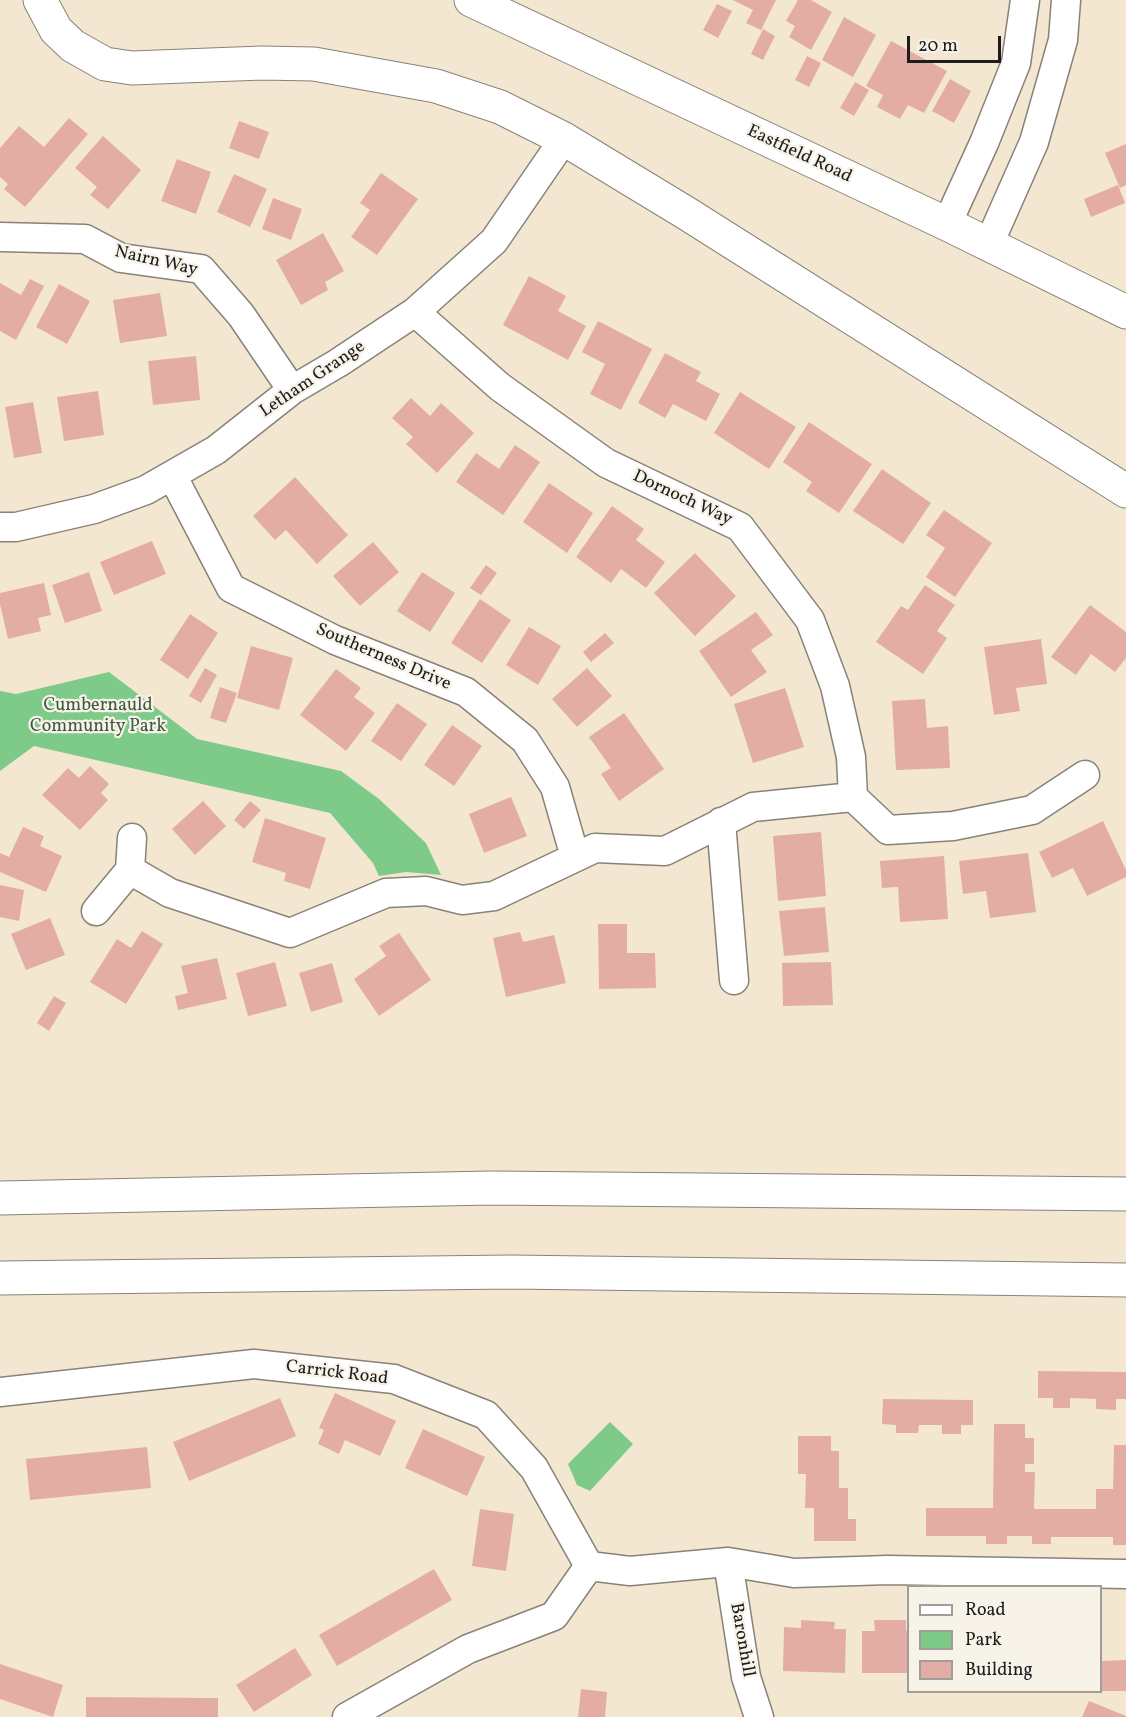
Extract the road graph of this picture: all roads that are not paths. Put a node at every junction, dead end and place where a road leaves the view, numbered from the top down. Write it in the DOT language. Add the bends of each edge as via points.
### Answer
graph roads {
  1 [pos="40,0"];
  2 [pos="471,0"];
  3 [pos="1025,0"];
  4 [pos="1066,0"];
  5 [pos="564,139"];
  6 [pos="947,224"];
  7 [pos="0,237"];
  8 [pos="988,246"];
  9 [pos="415,312"];
  10 [pos="1126,312"];
  11 [pos="292,390"];
  12 [pos="172,475"];
  13 [pos="1126,490"];
  14 [pos="0,527"];
  15 [pos="1085,775"];
  16 [pos="853,797"];
  17 [pos="721,822"];
  18 [pos="132,838"];
  19 [pos="575,857"];
  20 [pos="130,870"];
  21 [pos="96,911"];
  22 [pos="734,980"];
  23 [pos="1126,1194"];
  24 [pos="0,1198"];
  25 [pos="0,1278"];
  26 [pos="1126,1280"];
  27 [pos="0,1392"];
  28 [pos="728,1562"];
  29 [pos="589,1566"];
  30 [pos="1126,1574"];
  31 [pos="347,1717"];
  32 [pos="759,1717"];
  1 -- 5 [label="main road" via="56,30 73,46 105,64 132,68 314,64 436,86 500,107"];
  2 -- 6 [label="main road, Eastfield Road"];
  3 -- 6 [label="street" via="1016,63"];
  4 -- 8 [label="street" via="1063,40 1034,142"];
  5 -- 9 [label="street, Letham Grange" via="494,241"];
  5 -- 13 [label="main road"];
  6 -- 8 [label="main road, Eastfield Road"];
  7 -- 11 [label="street, Nairn Way" via="85,238 121,258 201,269 241,315"];
  8 -- 10 [label="main road, Eastfield Road"];
  9 -- 11 [label="street, Letham Grange"];
  9 -- 16 [label="street, Dornoch Way" via="500,387 606,463 740,527 810,620 835,686 851,757"];
  11 -- 12 [label="street, Letham Grange" via="216,450"];
  12 -- 14 [label="street, Letham Grange" via="146,490 94,509"];
  12 -- 19 [label="street, Southerness Drive" via="231,588 335,640 466,692 525,740 555,787"];
  15 -- 16 [label="street" via="1032,810 953,826 888,830"];
  16 -- 17 [label="street" via="753,807"];
  17 -- 19 [label="street" via="665,851 595,848"];
  17 -- 22 [label="street"];
  18 -- 20 [label="street"];
  19 -- 20 [label="street" via="494,896 462,900 426,891 387,893 290,933 170,893"];
  20 -- 21 [label="street"];
  23 -- 24 [label="main road" via="491,1188"];
  25 -- 26 [label="main road" via="511,1272"];
  27 -- 29 [label="street, Carrick Road" via="254,1364 394,1380 486,1416 534,1468"];
  28 -- 29 [label="street" via="630,1571"];
  28 -- 30 [label="street" via="794,1573 888,1570"];
  28 -- 32 [label="street, Baronhill" via="746,1677"];
  29 -- 31 [label="street" via="554,1616 468,1648"];
}
